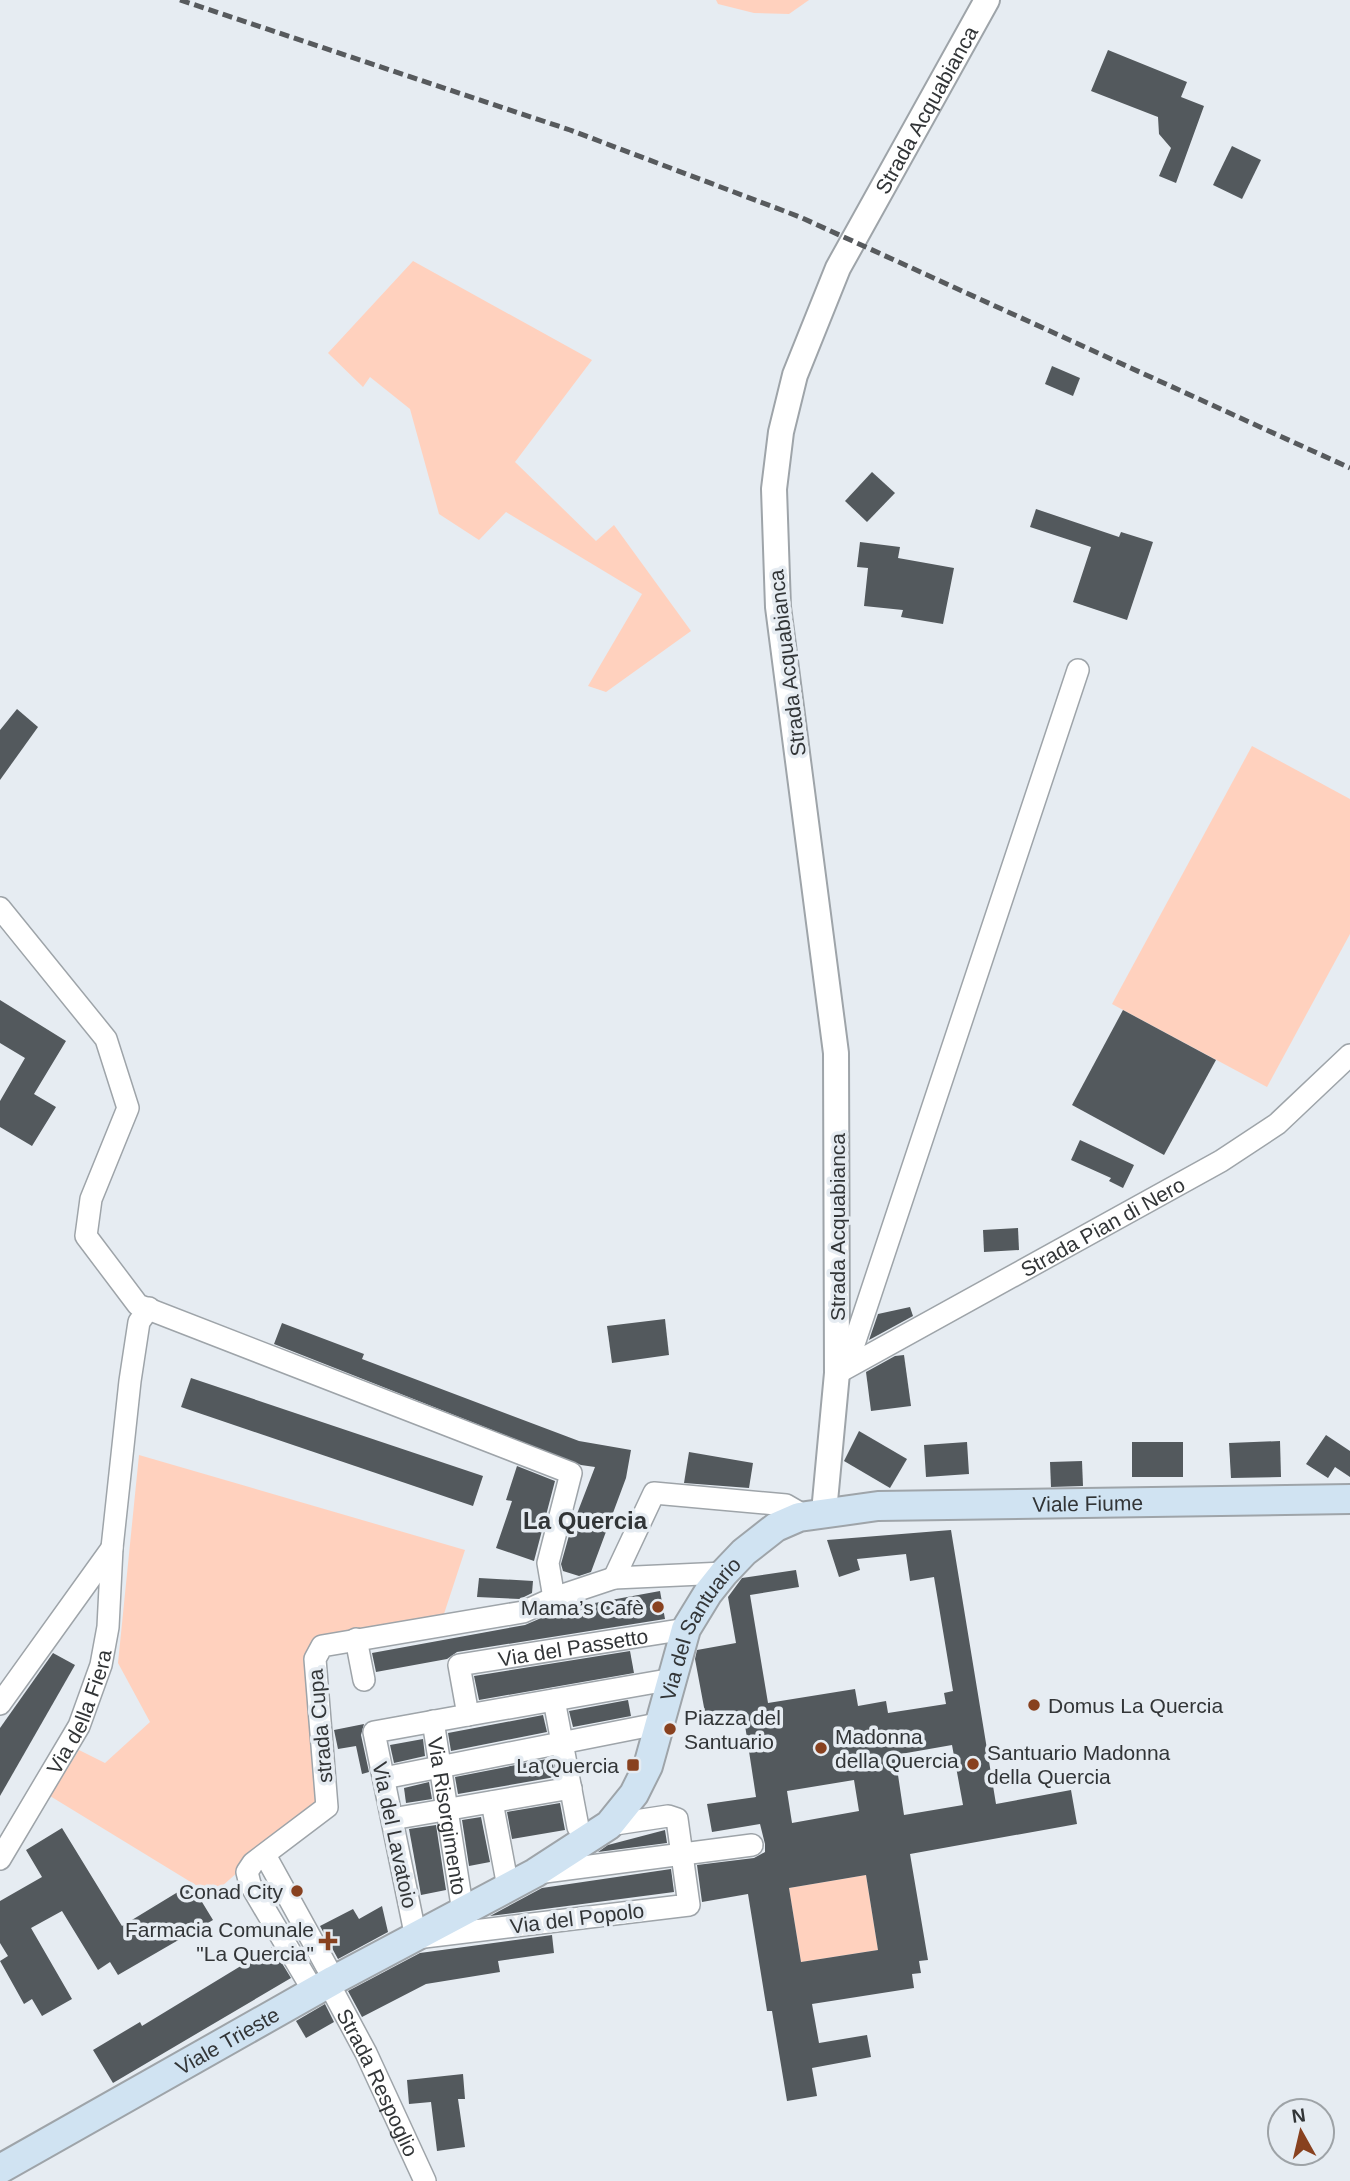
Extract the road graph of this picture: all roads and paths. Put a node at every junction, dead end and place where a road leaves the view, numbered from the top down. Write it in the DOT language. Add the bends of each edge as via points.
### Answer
graph roads {
  1 [pos="987,0"];
  2 [pos="1077,670"];
  3 [pos="0,908"];
  4 [pos="1350,1055"];
  5 [pos="149,1308"];
  6 [pos="837,1373"];
  7 [pos="1350,1499"];
  8 [pos="815,1514"];
  9 [pos="112,1548"];
  10 [pos="724,1573"];
  11 [pos="614,1578"];
  12 [pos="554,1598"];
  13 [pos="686,1629"];
  14 [pos="356,1639"];
  15 [pos="673,1679"];
  16 [pos="364,1680"];
  17 [pos="554,1700"];
  18 [pos="0,1704"];
  19 [pos="468,1715"];
  20 [pos="433,1721"];
  21 [pos="662,1723"];
  22 [pos="562,1743"];
  23 [pos="441,1767"];
  24 [pos="384,1778"];
  25 [pos="571,1788"];
  26 [pos="492,1802"];
  27 [pos="448,1810"];
  28 [pos="392,1819"];
  29 [pos="598,1833"];
  30 [pos="752,1845"];
  31 [pos="265,1855"];
  32 [pos="682,1855"];
  33 [pos="0,1859"];
  34 [pos="535,1873"];
  35 [pos="508,1887"];
  36 [pos="460,1914"];
  37 [pos="416,1938"];
  38 [pos="326,1985"];
  39 [pos="0,2169"];
  40 [pos="425,2181"];
  1 -- 6 [label="street, Strada Acquabianca" via="838,268 795,375 774,489 778,607 836,1053"];
  2 -- 6 [label="street, Strada Acquabianca" via="851,1353"];
  3 -- 5 [label="street" via="106,1039 128,1108 92,1199 86,1236 138,1305"];
  4 -- 6 [label="street, Strada Pian di Nero" via="1277,1124 1221,1161"];
  5 -- 9 [label="street, Via della Fiera" via="139,1322"];
  5 -- 12 [label="street" via="571,1473 548,1563"];
  6 -- 8 [label="street, Strada Acquabianca"];
  7 -- 8 [label="main road, Viale Fiume" via="878,1506"];
  8 -- 10 [label="main road, Via del Santuario" via="776,1527"];
  8 -- 11 [label="street" via="786,1505 654,1493"];
  9 -- 18 [label="street, Via della Fiera"];
  9 -- 33 [label="street, Via della Fiera" via="101,1665 79,1726"];
  10 -- 11 [label="street, strada Cupa"];
  10 -- 13 [label="main road, Via del Santuario"];
  11 -- 12 [label="street, strada Cupa"];
  12 -- 14 [label="street, strada Cupa" via="523,1612"];
  13 -- 15 [label="main road, Via del Santuario"];
  13 -- 19 [label="street, Via del Passetto" via="459,1665"];
  14 -- 16 [label="street"];
  14 -- 31 [label="street, strada Cupa" via="322,1646 314,1658 327,1807"];
  15 -- 17 [label="street"];
  15 -- 21 [label="main road, Via del Santuario"];
  17 -- 19 [label="street"];
  17 -- 22 [label="street"];
  19 -- 20 [label="street"];
  20 -- 23 [label="street, Via Risorgimento"];
  20 -- 24 [label="street, Via del Lavatoio" via="374,1732"];
  21 -- 22 [label="street"];
  21 -- 29 [label="main road, Via del Santuario" via="635,1794"];
  22 -- 23 [label="street"];
  22 -- 25 [label="street"];
  23 -- 24 [label="street"];
  23 -- 27 [label="street, Via Risorgimento"];
  24 -- 28 [label="street, Via del Lavatoio"];
  25 -- 26 [label="street"];
  25 -- 29 [label="street" via="578,1827"];
  26 -- 27 [label="street"];
  26 -- 35 [label="street"];
  27 -- 28 [label="street"];
  27 -- 36 [label="street, Via Risorgimento"];
  28 -- 37 [label="street, Via del Lavatoio"];
  29 -- 32 [label="street" via="668,1815 677,1819"];
  29 -- 34 [label="main road, Via del Santuario"];
  30 -- 32 [label="street, Via del Santuario"];
  31 -- 38 [label="street, Strada Respoglio" via="248,1868 247,1877"];
  32 -- 34 [label="street, Via del Santuario"];
  32 -- 37 [label="street, Via del Popolo" via="689,1905"];
  34 -- 35 [label="main road, Via del Santuario"];
  35 -- 36 [label="main road, Via del Santuario"];
  36 -- 37 [label="main road, Viale Trieste"];
  37 -- 38 [label="main road, Viale Trieste"];
  38 -- 39 [label="main road, Viale Trieste"];
  38 -- 40 [label="street, Strada Respoglio" via="366,2053"];
}
